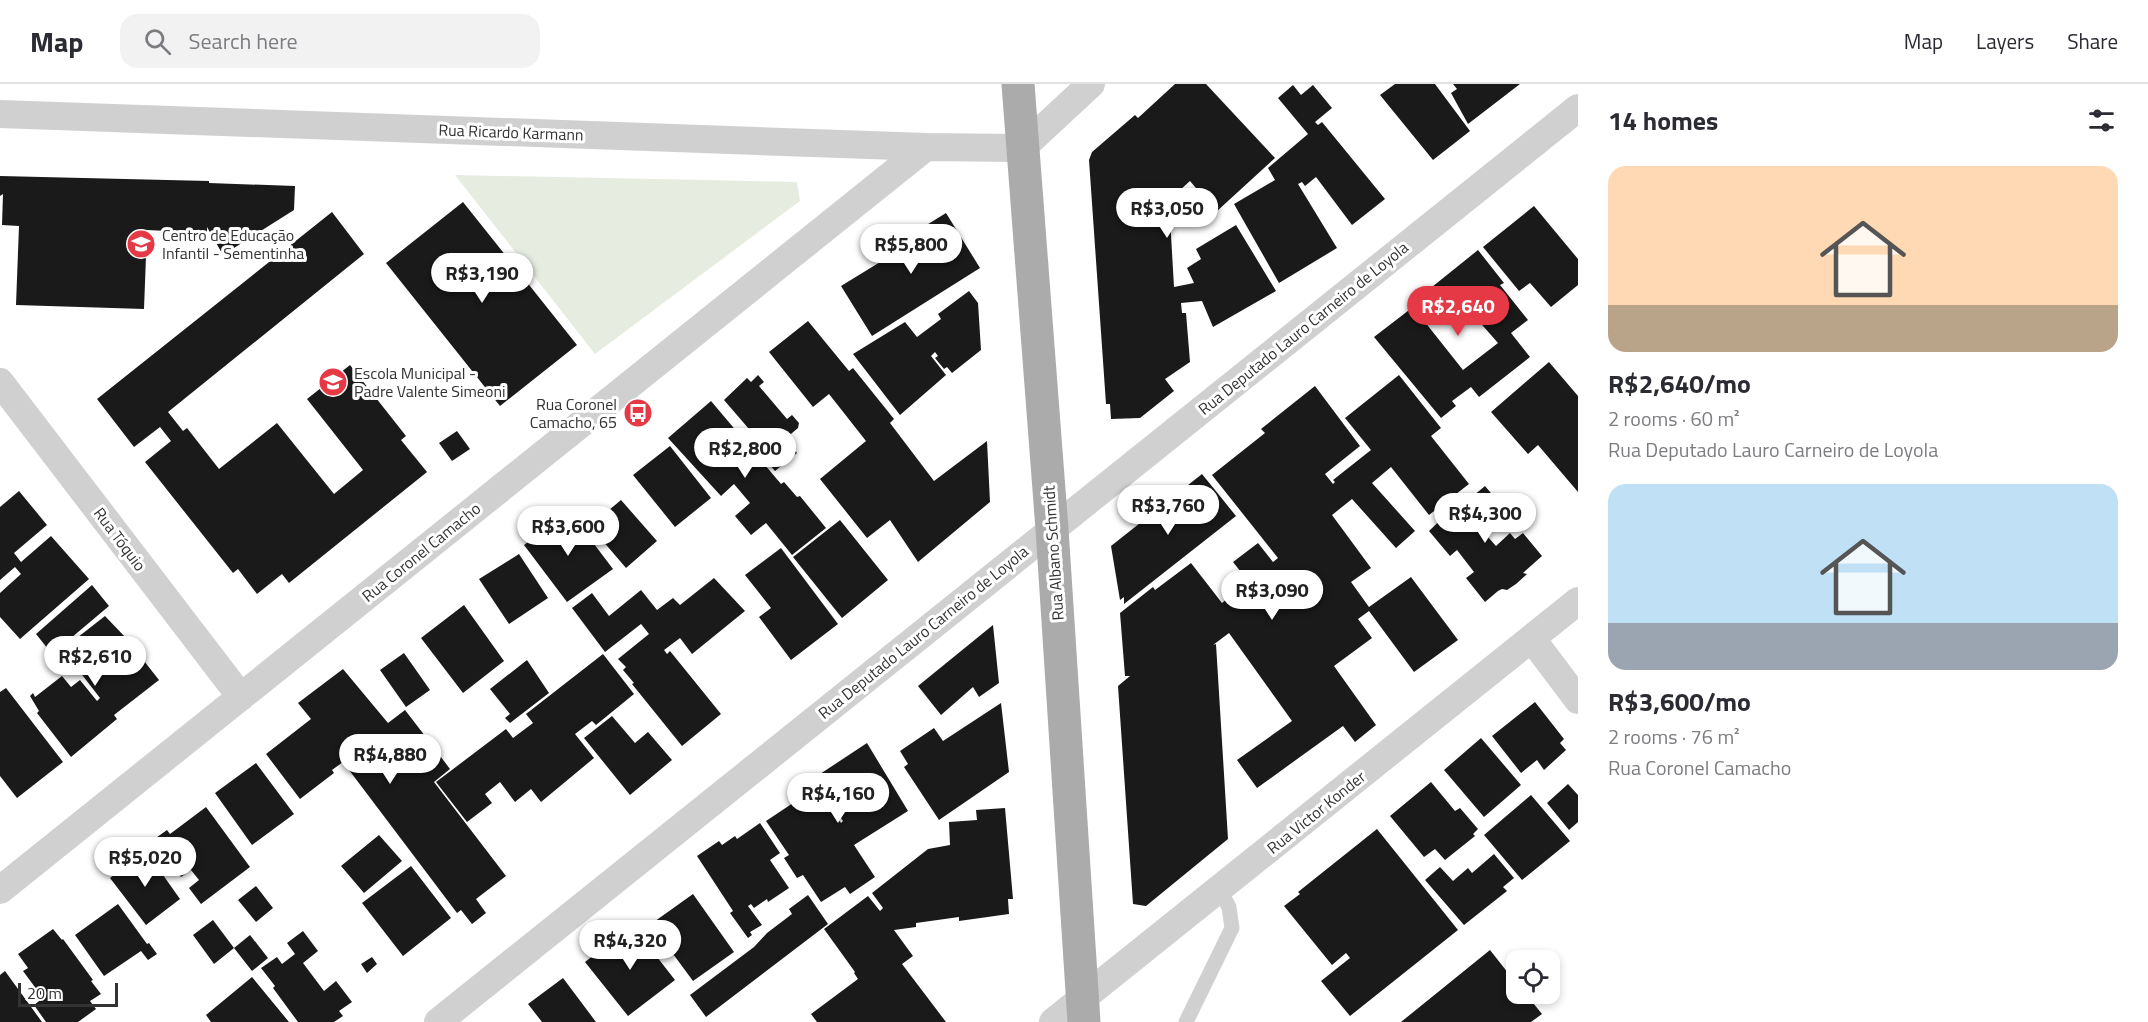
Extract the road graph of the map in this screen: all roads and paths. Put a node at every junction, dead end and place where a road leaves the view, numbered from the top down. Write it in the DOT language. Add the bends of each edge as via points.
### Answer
graph roads {
  1 [pos="1018,84"];
  2 [pos="1091,84"];
  3 [pos="1578,108"];
  4 [pos="0,114"];
  5 [pos="926,147"];
  6 [pos="1022,148"];
  7 [pos="0,382"];
  8 [pos="1052,529"];
  9 [pos="1578,601"];
  10 [pos="1532,639"];
  11 [pos="241,697"];
  12 [pos="1578,700"];
  13 [pos="1220,889"];
  14 [pos="0,890"];
  15 [pos="1083,1010"];
  16 [pos="438,1022"];
  17 [pos="1053,1022"];
  18 [pos="1186,1022"];
  1 -- 6 [label="main road, Rua Albano Schmidt"];
  2 -- 6 [label="street"];
  3 -- 8 [label="street, Rua Deputado Lauro Carneiro de Loyola"];
  4 -- 5 [label="street, Rua Ricardo Karmann"];
  5 -- 6 [label="street, Rua Ricardo Karmann"];
  5 -- 11 [label="street, Rua Coronel Camacho"];
  6 -- 8 [label="main road, Rua Albano Schmidt"];
  7 -- 11 [label="street, Rua Tóquio"];
  8 -- 15 [label="main road, Rua Albano Schmidt"];
  8 -- 16 [label="street, Rua Deputado Lauro Carneiro de Loyola"];
  9 -- 10 [label="street, Rua Victor Konder"];
  10 -- 12 [label="street"];
  10 -- 13 [label="street, Rua Victor Konder"];
  11 -- 14 [label="street, Rua Coronel Camacho"];
  13 -- 15 [label="street, Rua Victor Konder"];
  13 -- 18 [label="lane" via="1229,907 1232,928"];
  15 -- 17 [label="street, Rua Victor Konder"];
}
